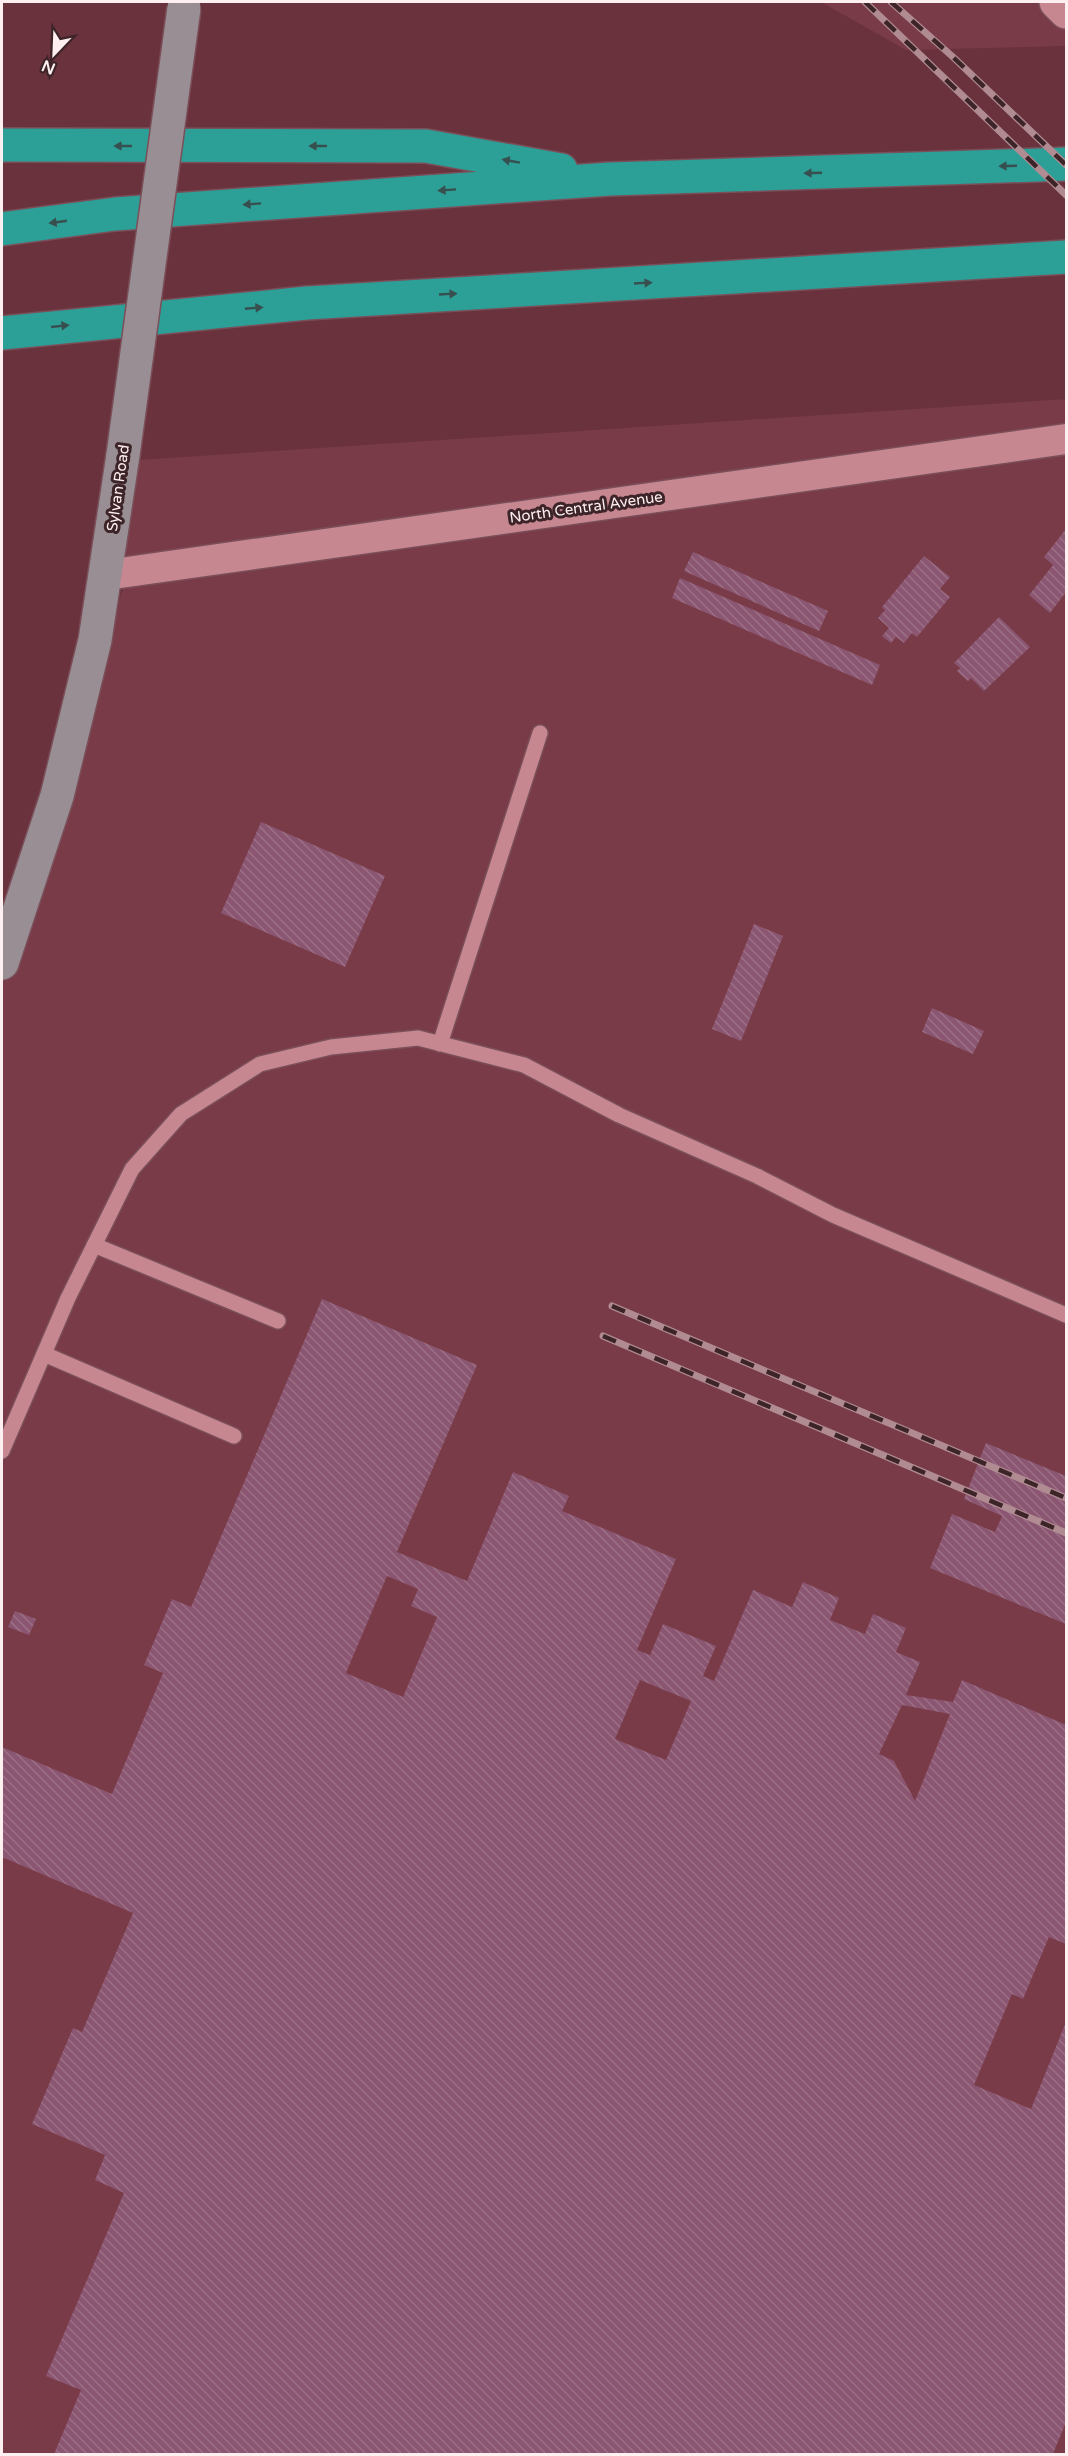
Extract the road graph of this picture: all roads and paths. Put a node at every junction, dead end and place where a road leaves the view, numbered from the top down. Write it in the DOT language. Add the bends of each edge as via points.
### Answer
graph roads {
  1 [pos="1056,2"];
  2 [pos="184,5"];
  3 [pos="1066,12"];
  4 [pos="2,146"];
  5 [pos="1066,164"];
  6 [pos="610,179"];
  7 [pos="2,230"];
  8 [pos="1066,257"];
  9 [pos="2,333"];
  10 [pos="1066,439"];
  11 [pos="106,575"];
  12 [pos="540,733"];
  13 [pos="2,963"];
  14 [pos="440,1044"];
  15 [pos="94,1245"];
  16 [pos="1066,1315"];
  17 [pos="278,1321"];
  18 [pos="44,1354"];
  19 [pos="234,1436"];
  20 [pos="2,1451"];
  1 -- 3 [label="street"];
  2 -- 11 [label="main road, Sylvan Road, bridge"];
  6 -- 4 [label="highway, one-way" via="426,146"];
  5 -- 6 [label="highway, one-way"];
  6 -- 7 [label="highway, one-way" via="115,214"];
  9 -- 8 [label="highway, one-way" via="308,303"];
  10 -- 11 [label="street, North Central Avenue"];
  11 -- 13 [label="main road, Sylvan Road" via="95,640 57,796"];
  12 -- 14 [label="lane"];
  14 -- 15 [label="lane" via="418,1038 331,1047 260,1064 181,1114 132,1169"];
  14 -- 16 [label="lane" via="524,1065 619,1115 757,1176 833,1215"];
  15 -- 17 [label="lane"];
  15 -- 18 [label="lane"];
  18 -- 19 [label="lane"];
  18 -- 20 [label="lane"];
}
